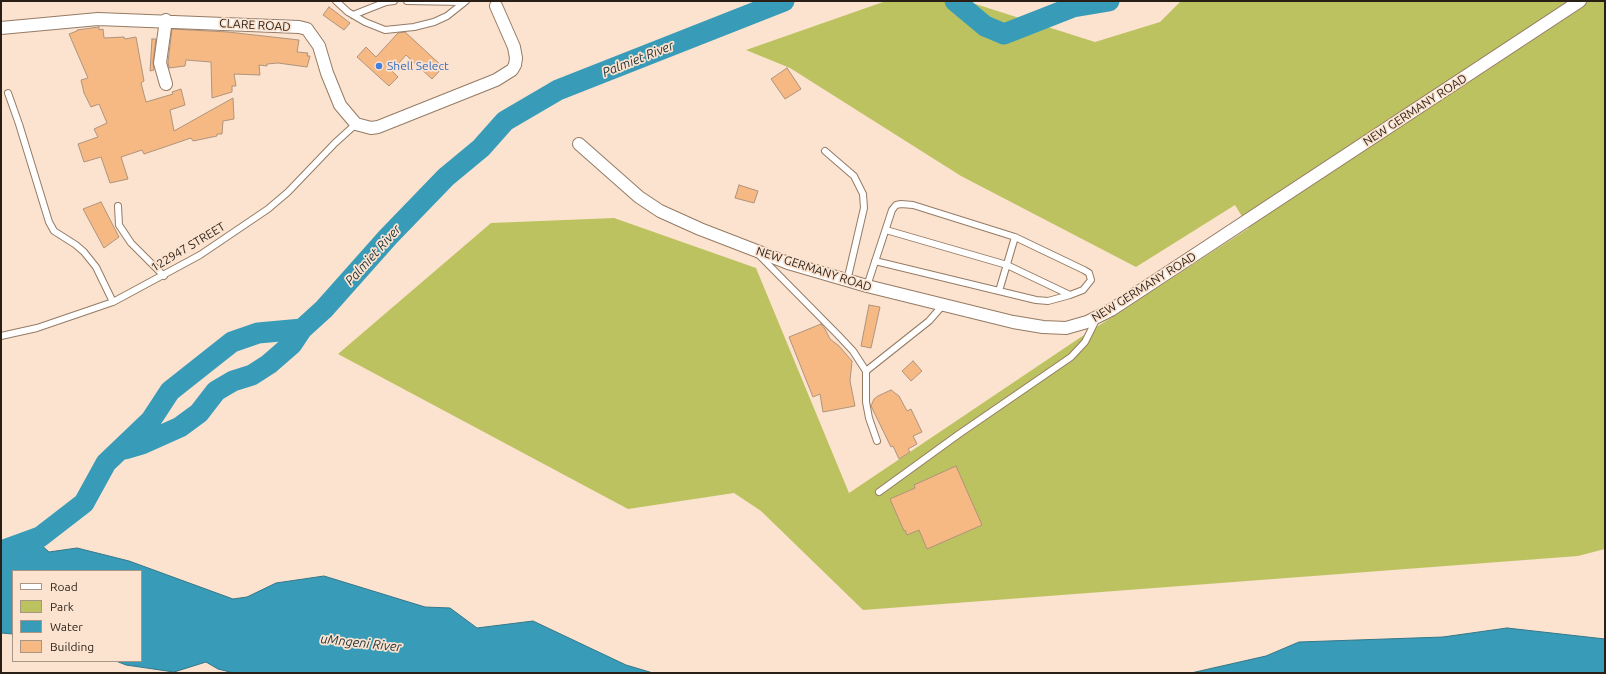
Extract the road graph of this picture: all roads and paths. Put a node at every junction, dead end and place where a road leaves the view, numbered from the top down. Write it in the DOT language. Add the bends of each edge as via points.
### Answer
graph roads {
  1 [pos="336,1"];
  2 [pos="394,1"];
  3 [pos="408,1"];
  4 [pos="465,1"];
  5 [pos="1580,1"];
  6 [pos="496,6"];
  7 [pos="353,15"];
  8 [pos="166,20"];
  9 [pos="1,28"];
  10 [pos="166,84"];
  11 [pos="8,93"];
  12 [pos="356,124"];
  13 [pos="579,144"];
  14 [pos="825,151"];
  15 [pos="118,206"];
  16 [pos="886,230"];
  17 [pos="1015,237"];
  18 [pos="752,249"];
  19 [pos="875,261"];
  20 [pos="1007,265"];
  21 [pos="164,276"];
  22 [pos="847,281"];
  23 [pos="867,286"];
  24 [pos="999,291"];
  25 [pos="1070,295"];
  26 [pos="113,302"];
  27 [pos="943,305"];
  28 [pos="1098,317"];
  29 [pos="1,336"];
  30 [pos="866,371"];
  31 [pos="877,441"];
  32 [pos="879,492"];
  1 -- 7 [label="lane"];
  2 -- 7 [label="lane"];
  3 -- 4 [label="lane"];
  4 -- 7 [label="lane" via="447,16 414,27 385,30"];
  5 -- 28 [label="street, NEW GERMANY ROAD"];
  6 -- 12 [label="street" via="514,47 516,58 515,65 508,75 378,127 364,128"];
  8 -- 9 [label="street, CLARE ROAD" via="98,19"];
  8 -- 10 [label="street" via="160,63"];
  8 -- 12 [label="street, CLARE ROAD" via="307,29 319,46 340,105"];
  11 -- 26 [label="lane" via="49,222 54,231 76,245 96,267"];
  12 -- 21 [label="lane, 122947 STREET" via="268,209 200,256"];
  13 -- 18 [label="street, NEW GERMANY ROAD" via="639,197 660,211"];
  14 -- 22 [label="lane" via="854,176 863,194 864,208"];
  15 -- 21 [label="lane" via="120,225 131,243"];
  16 -- 17 [label="lane" via="892,210 901,204 913,205"];
  16 -- 19 [label="lane"];
  16 -- 20 [label="lane"];
  17 -- 20 [label="lane"];
  17 -- 25 [label="lane" via="1089,273 1090,280 1083,290"];
  18 -- 22 [label="street, NEW GERMANY ROAD"];
  18 -- 30 [label="lane" via="853,351"];
  19 -- 23 [label="lane"];
  19 -- 24 [label="lane"];
  20 -- 24 [label="lane"];
  20 -- 25 [label="lane"];
  21 -- 26 [label="lane, 122947 STREET"];
  22 -- 23 [label="street, NEW GERMANY ROAD"];
  23 -- 27 [label="street, NEW GERMANY ROAD"];
  24 -- 25 [label="lane" via="1048,301"];
  26 -- 29 [label="lane, 122947 STREET" via="37,328"];
  27 -- 28 [label="street, NEW GERMANY ROAD" via="1043,327 1066,328"];
  27 -- 30 [label="lane" via="930,321"];
  28 -- 32 [label="lane" via="1084,342 1071,357"];
  30 -- 31 [label="lane" via="866,402"];
}
